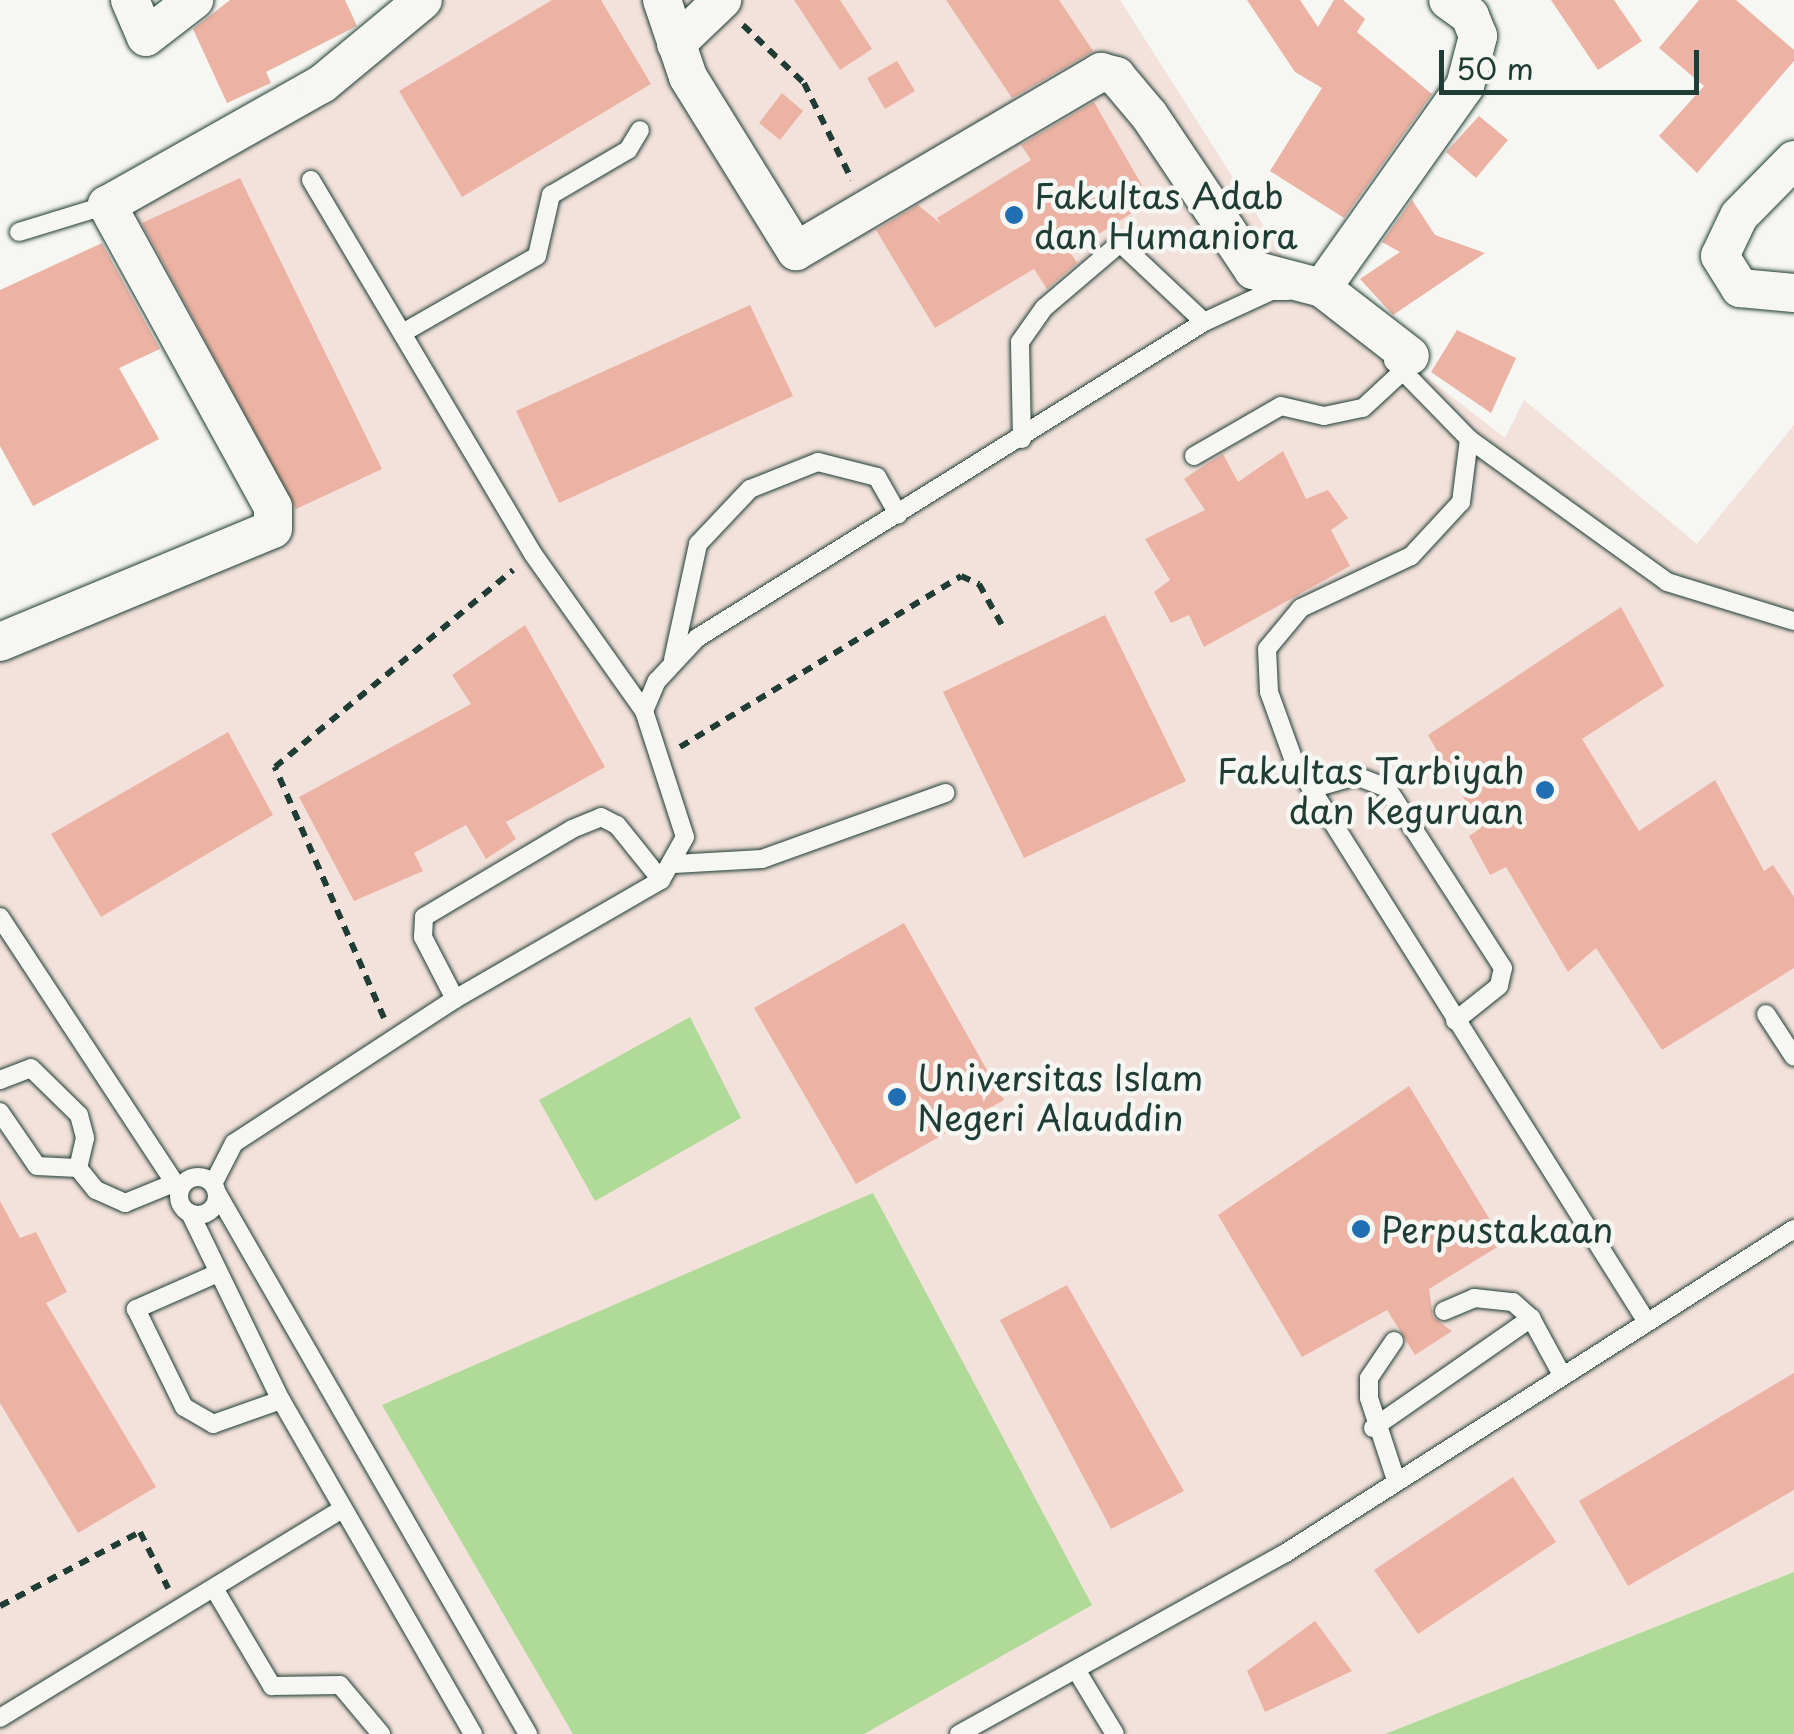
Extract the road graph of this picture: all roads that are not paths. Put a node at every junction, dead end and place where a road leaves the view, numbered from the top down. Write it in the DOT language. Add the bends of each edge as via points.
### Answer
graph roads {
  1 [pos="130,0"];
  2 [pos="194,0"];
  3 [pos="423,0"];
  4 [pos="662,0"];
  5 [pos="1448,0"];
  6 [pos="721,1"];
  7 [pos="676,44"];
  8 [pos="640,130"];
  9 [pos="1794,160"];
  10 [pos="311,180"];
  11 [pos="107,206"];
  12 [pos="19,232"];
  13 [pos="1322,288"];
  14 [pos="1794,293"];
  15 [pos="1204,322"];
  16 [pos="406,331"];
  17 [pos="1407,363"];
  18 [pos="1022,438"];
  19 [pos="1468,439"];
  20 [pos="1194,456"];
  21 [pos="898,514"];
  22 [pos="1794,621"];
  23 [pos="0,642"];
  24 [pos="673,660"];
  25 [pos="644,711"];
  26 [pos="1314,788"];
  27 [pos="945,793"];
  28 [pos="674,864"];
  29 [pos="661,880"];
  30 [pos="2,924"];
  31 [pos="456,999"];
  32 [pos="1766,1014"];
  33 [pos="1455,1020"];
  34 [pos="1794,1057"];
  35 [pos="0,1080"];
  36 [pos="0,1112"];
  37 [pos="78,1168"];
  38 [pos="177,1187"];
  39 [pos="215,1188"];
  40 [pos="191,1215"];
  41 [pos="1794,1229"];
  42 [pos="218,1272"];
  43 [pos="1444,1312"];
  44 [pos="1532,1318"];
  45 [pos="1645,1319"];
  46 [pos="1394,1341"];
  47 [pos="1561,1373"];
  48 [pos="281,1400"];
  49 [pos="1372,1428"];
  50 [pos="1396,1480"];
  51 [pos="341,1510"];
  52 [pos="215,1590"];
  53 [pos="1078,1673"];
  54 [pos="0,1718"];
  55 [pos="381,1734"];
  56 [pos="473,1734"];
  57 [pos="528,1734"];
  58 [pos="959,1734"];
  59 [pos="1115,1734"];
  1 -- 2 [label="street" via="146,38"];
  3 -- 11 [label="street" via="322,84"];
  4 -- 7 [label="street"];
  5 -- 13 [label="street" via="1470,16 1478,36 1465,86"];
  6 -- 7 [label="street"];
  7 -- 13 [label="street" via="715,125 796,251 1101,72 1116,76 1149,115 1253,270"];
  8 -- 16 [label="lane" via="628,150 551,195 536,256"];
  9 -- 14 [label="street" via="1739,216 1720,256 1740,288"];
  10 -- 16 [label="lane"];
  11 -- 12 [label="lane"];
  11 -- 23 [label="street" via="276,524"];
  13 -- 17 [label="street"];
  15 -- 17 [label="lane" via="1253,297 1288,291"];
  15 -- 18 [label="lane"];
  15 -- 18 [label="lane" via="1120,243 1044,308 1020,342"];
  16 -- 25 [label="lane" via="534,554"];
  17 -- 19 [label="lane"];
  17 -- 20 [label="lane" via="1363,408 1324,416 1281,406"];
  18 -- 21 [label="lane"];
  19 -- 22 [label="lane" via="1667,582"];
  19 -- 26 [label="lane" via="1467,479 1446,527 1412,556 1301,608 1267,649 1278,726"];
  21 -- 24 [label="lane"];
  21 -- 24 [label="lane" via="877,476 818,462 750,490 698,544"];
  24 -- 25 [label="lane"];
  25 -- 28 [label="lane" via="685,837"];
  26 -- 33 [label="lane"];
  26 -- 33 [label="lane" via="1356,776 1388,788 1503,968 1499,986"];
  27 -- 28 [label="lane" via="762,859"];
  28 -- 29 [label="lane"];
  29 -- 31 [label="lane"];
  29 -- 31 [label="lane" via="601,817 555,839 424,918 423,938"];
  30 -- 38 [label="lane"];
  31 -- 39 [label="lane" via="234,1143"];
  32 -- 34 [label="lane"];
  33 -- 45 [label="lane"];
  35 -- 37 [label="lane" via="31,1068 79,1115 85,1138"];
  36 -- 37 [label="lane" via="37,1166"];
  37 -- 38 [label="lane" via="96,1190 125,1203"];
  38 -- 39 [label="lane" via="194,1177"];
  38 -- 40 [label="lane"];
  39 -- 40 [label="lane" via="211,1212"];
  39 -- 57 [label="lane"];
  40 -- 42 [label="lane"];
  41 -- 45 [label="lane"];
  42 -- 48 [label="lane"];
  42 -- 48 [label="lane" via="136,1309 184,1407 213,1424"];
  43 -- 44 [label="lane" via="1493,1296"];
  44 -- 47 [label="lane"];
  44 -- 49 [label="lane"];
  45 -- 47 [label="lane"];
  46 -- 49 [label="lane" via="1369,1378"];
  47 -- 50 [label="lane"];
  48 -- 51 [label="lane"];
  49 -- 50 [label="lane"];
  50 -- 53 [label="lane"];
  51 -- 52 [label="lane"];
  51 -- 56 [label="lane"];
  52 -- 54 [label="lane"];
  52 -- 55 [label="lane" via="272,1686 282,1692 317,1680 340,1685"];
  53 -- 58 [label="lane"];
  53 -- 59 [label="lane"];
}
